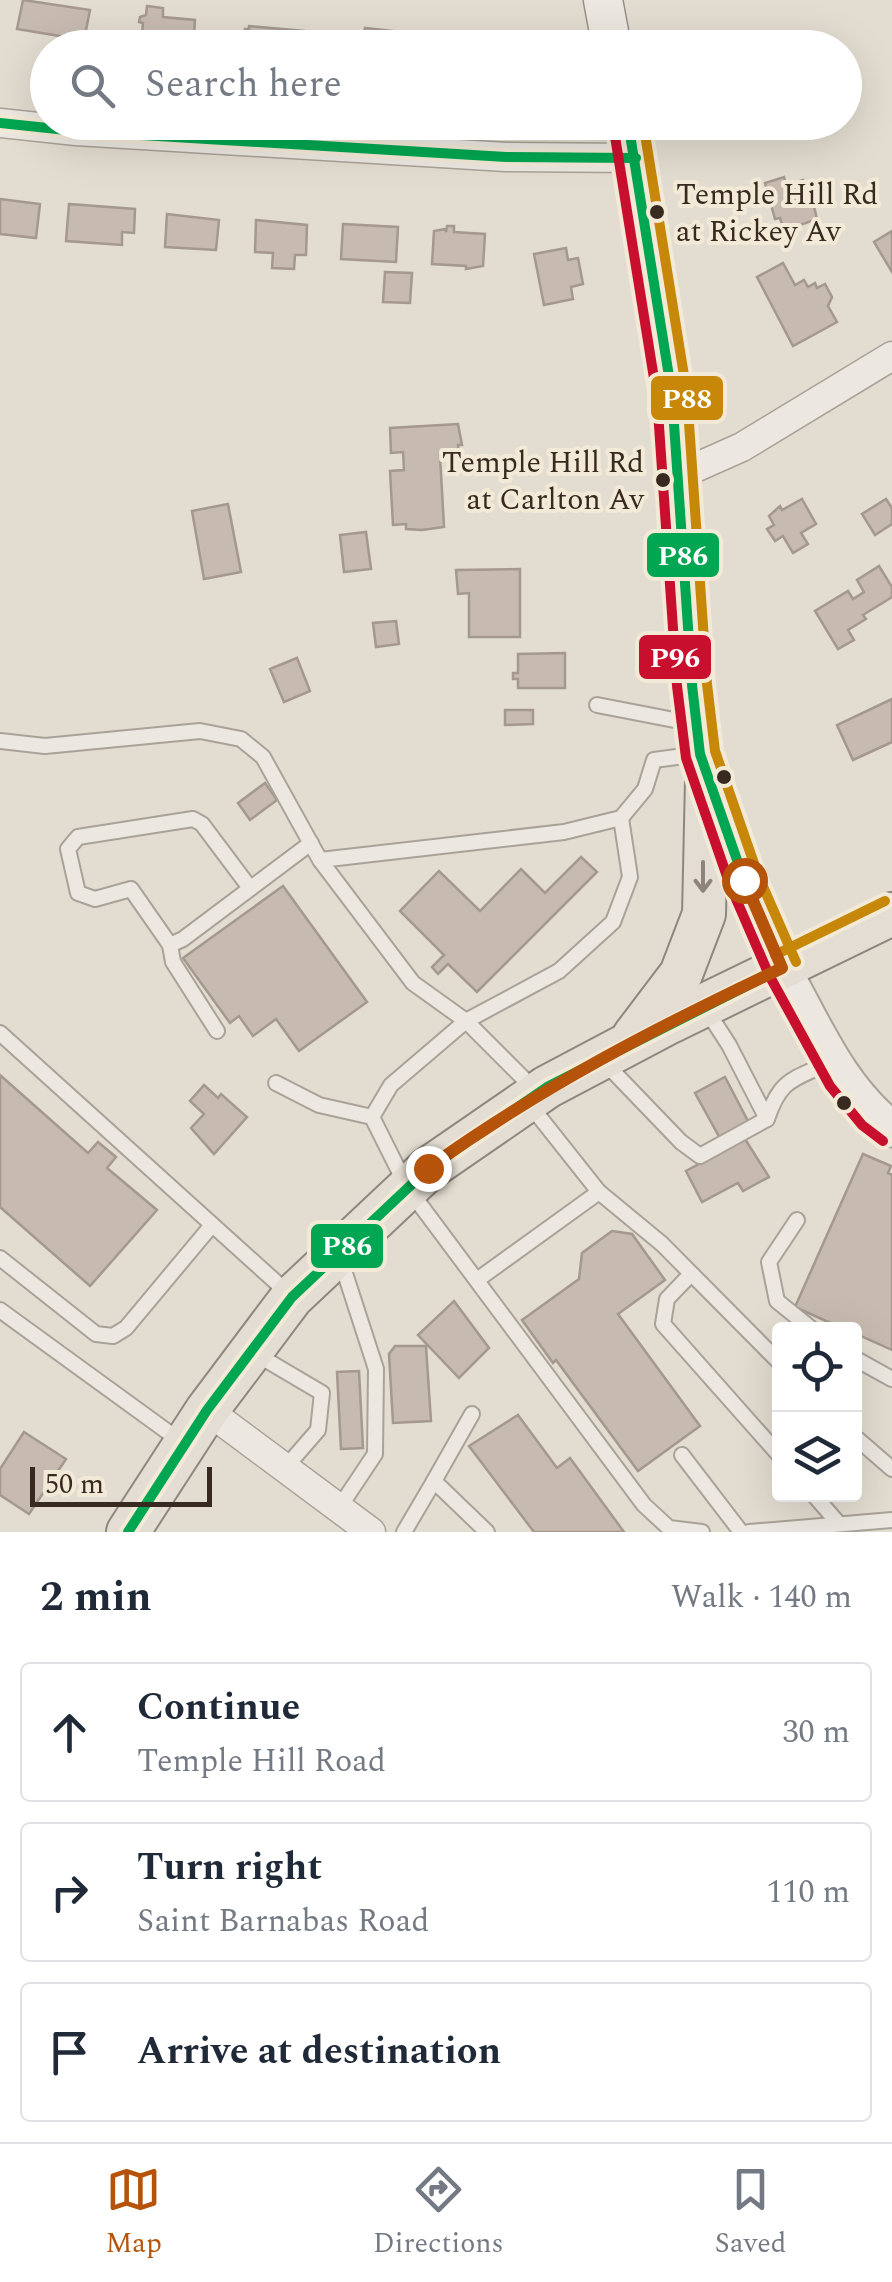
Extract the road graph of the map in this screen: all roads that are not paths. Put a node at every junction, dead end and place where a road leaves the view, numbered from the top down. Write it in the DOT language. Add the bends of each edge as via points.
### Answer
graph roads {
  1 [pos="604,0"];
  2 [pos="609,30"];
  3 [pos="0,123"];
  4 [pos="30,126"];
  5 [pos="225,140"];
  6 [pos="632,140"];
  7 [pos="892,356"];
  8 [pos="680,475"];
  9 [pos="597,705"];
  10 [pos="0,741"];
  11 [pos="701,752"];
  12 [pos="621,818"];
  13 [pos="311,843"];
  14 [pos="320,860"];
  15 [pos="250,888"];
  16 [pos="892,914"];
  17 [pos="170,945"];
  18 [pos="782,968"];
  19 [pos="704,1006"];
  20 [pos="466,1020"];
  21 [pos="216,1031"];
  22 [pos="0,1033"];
  23 [pos="614,1051"];
  24 [pos="833,1061"];
  25 [pos="276,1082"];
  26 [pos="532,1097"];
  27 [pos="372,1117"];
  28 [pos="767,1120"];
  29 [pos="892,1129"];
  30 [pos="408,1187"];
  31 [pos="599,1192"];
  32 [pos="797,1220"];
  33 [pos="212,1225"];
  34 [pos="338,1253"];
  35 [pos="0,1258"];
  36 [pos="691,1274"];
  37 [pos="477,1280"];
  38 [pos="292,1297"];
  39 [pos="0,1310"];
  40 [pos="803,1322"];
  41 [pos="252,1351"];
  42 [pos="772,1355"];
  43 [pos="862,1362"];
  44 [pos="892,1379"];
  45 [pos="472,1414"];
  46 [pos="195,1426"];
  47 [pos="862,1443"];
  48 [pos="772,1447"];
  49 [pos="682,1455"];
  50 [pos="285,1468"];
  51 [pos="892,1470"];
  52 [pos="434,1482"];
  53 [pos="820,1502"];
  54 [pos="340,1508"];
  55 [pos="892,1520"];
  56 [pos="839,1524"];
  57 [pos="128,1532"];
  58 [pos="372,1532"];
  59 [pos="404,1532"];
  60 [pos="487,1532"];
  61 [pos="702,1532"];
  62 [pos="740,1532"];
  63 [pos="750,1532"];
  1 -- 2 [label="main road"];
  3 -- 4 [label="street"];
  5 -- 6 [label="street" via="506,157"];
  6 -- 8 [label="main road"];
  7 -- 8 [label="street" via="742,447"];
  8 -- 11 [label="main road"];
  9 -- 11 [label="lane"];
  10 -- 13 [label="lane" via="44,746 200,731 240,739 263,756"];
  11 -- 12 [label="lane" via="654,760 645,789"];
  11 -- 18 [label="main road"];
  11 -- 23 [label="main road, one-way" via="704,914 681,974"];
  12 -- 14 [label="lane" via="564,832"];
  12 -- 20 [label="lane" via="630,877 613,922 559,971"];
  13 -- 14 [label="lane"];
  13 -- 15 [label="lane"];
  14 -- 20 [label="lane" via="414,983"];
  15 -- 17 [label="lane"];
  15 -- 17 [label="lane" via="193,819 72,841 78,893 95,899 131,889"];
  16 -- 18 [label="main road"];
  17 -- 21 [label="lane" via="173,962"];
  18 -- 19 [label="main road"];
  18 -- 24 [label="street"];
  19 -- 23 [label="main road"];
  19 -- 28 [label="lane"];
  20 -- 26 [label="lane"];
  20 -- 27 [label="lane" via="391,1085"];
  22 -- 33 [label="lane"];
  23 -- 26 [label="main road"];
  23 -- 28 [label="lane" via="692,1153 700,1156"];
  24 -- 28 [label="lane" via="782,1086"];
  24 -- 29 [label="street" via="872,1114"];
  25 -- 27 [label="lane" via="319,1106"];
  26 -- 30 [label="main road"];
  26 -- 31 [label="lane"];
  27 -- 30 [label="lane"];
  30 -- 34 [label="main road"];
  30 -- 37 [label="lane"];
  31 -- 36 [label="lane"];
  31 -- 37 [label="lane"];
  32 -- 40 [label="lane" via="769,1262 777,1301"];
  33 -- 35 [label="lane" via="114,1336 96,1334"];
  33 -- 38 [label="lane"];
  34 -- 38 [label="main road"];
  34 -- 54 [label="lane" via="376,1369 375,1454"];
  36 -- 42 [label="lane"];
  36 -- 48 [label="lane" via="667,1299 663,1324"];
  37 -- 61 [label="lane" via="644,1505 669,1528"];
  38 -- 41 [label="main road"];
  39 -- 46 [label="lane"];
  41 -- 46 [label="main road"];
  41 -- 50 [label="lane" via="322,1393 318,1430"];
  43 -- 44 [label="lane"];
  45 -- 52 [label="lane"];
  46 -- 50 [label="street"];
  46 -- 57 [label="main road"];
  47 -- 51 [label="lane"];
  49 -- 62 [label="lane"];
  50 -- 54 [label="street"];
  52 -- 59 [label="lane"];
  52 -- 60 [label="lane"];
  53 -- 56 [label="lane"];
  54 -- 58 [label="street"];
  55 -- 56 [label="lane"];
  56 -- 63 [label="lane"];
}
